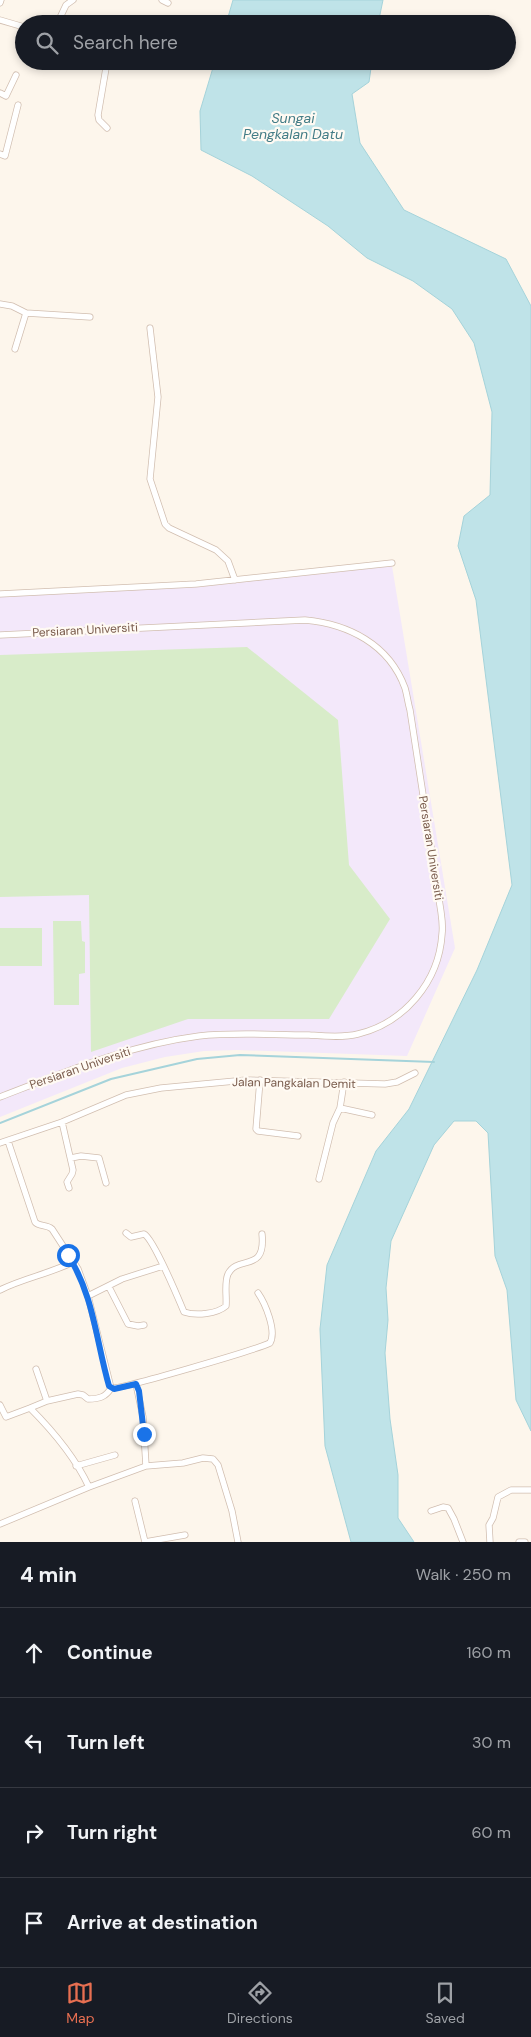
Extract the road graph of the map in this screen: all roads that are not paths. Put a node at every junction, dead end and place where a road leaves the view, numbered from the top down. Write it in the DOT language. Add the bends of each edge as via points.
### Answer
graph roads {
  1 [pos="74,0"];
  2 [pos="61,15"];
  3 [pos="0,20"];
  4 [pos="15,24"];
  5 [pos="106,70"];
  6 [pos="16,75"];
  7 [pos="0,93"];
  8 [pos="18,105"];
  9 [pos="107,128"];
  10 [pos="0,154"];
  11 [pos="0,304"];
  12 [pos="26,313"];
  13 [pos="90,317"];
  14 [pos="150,328"];
  15 [pos="15,349"];
  16 [pos="392,563"];
  17 [pos="235,580"];
  18 [pos="0,594"];
  19 [pos="0,635"];
  20 [pos="415,1073"];
  21 [pos="260,1080"];
  22 [pos="344,1082"];
  23 [pos="0,1097"];
  24 [pos="340,1108"];
  25 [pos="372,1115"];
  26 [pos="62,1122"];
  27 [pos="298,1136"];
  28 [pos="8,1141"];
  29 [pos="0,1144"];
  30 [pos="71,1158"];
  31 [pos="319,1179"];
  32 [pos="106,1183"];
  33 [pos="69,1188"];
  34 [pos="126,1234"];
  35 [pos="262,1234"];
  36 [pos="72,1262"];
  37 [pos="162,1266"];
  38 [pos="109,1287"];
  39 [pos="0,1290"];
  40 [pos="258,1293"];
  41 [pos="88,1296"];
  42 [pos="144,1325"];
  43 [pos="36,1369"];
  44 [pos="136,1384"];
  45 [pos="111,1388"];
  46 [pos="47,1400"];
  47 [pos="0,1405"];
  48 [pos="30,1408"];
  49 [pos="3,1418"];
  50 [pos="115,1455"];
  51 [pos="76,1466"];
  52 [pos="146,1466"];
  53 [pos="88,1486"];
  54 [pos="531,1490"];
  55 [pos="135,1501"];
  56 [pos="431,1510"];
  57 [pos="0,1524"];
  58 [pos="185,1535"];
  59 [pos="145,1542"];
  60 [pos="238,1542"];
  61 [pos="463,1542"];
  62 [pos="490,1542"];
  63 [pos="519,1542"];
  64 [pos="525,1542"];
  1 -- 2 [label="street" via="66,5"];
  3 -- 4 [label="street"];
  5 -- 9 [label="street" via="98,115"];
  6 -- 7 [label="street" via="6,96"];
  8 -- 10 [label="street" via="6,156"];
  11 -- 12 [label="street"];
  12 -- 13 [label="street"];
  12 -- 15 [label="street"];
  14 -- 17 [label="street" via="158,396 151,486 165,524 216,550 228,562"];
  16 -- 17 [label="street"];
  17 -- 18 [label="street"];
  19 -- 23 [label="street, Persiaran Universiti" via="305,620 344,627 366,638 395,668 405,688 443,934 433,972 422,991 396,1018 378,1028 356,1035 199,1036 100,1059"];
  20 -- 22 [label="street, Jalan Pangkalan Demit" via="385,1084"];
  21 -- 22 [label="street, Jalan Pangkalan Demit"];
  21 -- 26 [label="street, Jalan Pangkalan Demit" via="161,1088 126,1095"];
  21 -- 27 [label="street" via="256,1129"];
  22 -- 24 [label="street"];
  24 -- 25 [label="street"];
  24 -- 31 [label="street"];
  26 -- 28 [label="street, Jalan Pangkalan Demit"];
  26 -- 30 [label="street"];
  28 -- 29 [label="street, Jalan Pangkalan Demit"];
  28 -- 36 [label="street" via="35,1222 52,1229"];
  30 -- 32 [label="street" via="99,1158"];
  30 -- 33 [label="street" via="73,1172 68,1180"];
  34 -- 37 [label="street" via="131,1237 146,1235"];
  35 -- 37 [label="street" via="261,1254 230,1272 226,1306 220,1310 194,1315 184,1312"];
  36 -- 39 [label="street"];
  36 -- 41 [label="street"];
  37 -- 38 [label="street"];
  38 -- 41 [label="street"];
  38 -- 42 [label="street" via="128,1324"];
  40 -- 44 [label="street" via="266,1304 272,1337 270,1343"];
  41 -- 45 [label="street"];
  43 -- 46 [label="street"];
  44 -- 45 [label="street"];
  44 -- 52 [label="street" via="143,1417"];
  45 -- 46 [label="street" via="104,1397 95,1399 78,1394"];
  46 -- 48 [label="street"];
  47 -- 49 [label="street"];
  48 -- 49 [label="street"];
  48 -- 51 [label="street"];
  50 -- 51 [label="street"];
  51 -- 53 [label="street"];
  52 -- 53 [label="street"];
  52 -- 60 [label="street" via="213,1459 218,1465 232,1511"];
  53 -- 57 [label="street"];
  54 -- 62 [label="street" via="511,1490 498,1497 489,1524"];
  55 -- 59 [label="street"];
  56 -- 61 [label="street" via="448,1508"];
  58 -- 59 [label="street"];
  63 -- 64 [label="street"];
}
